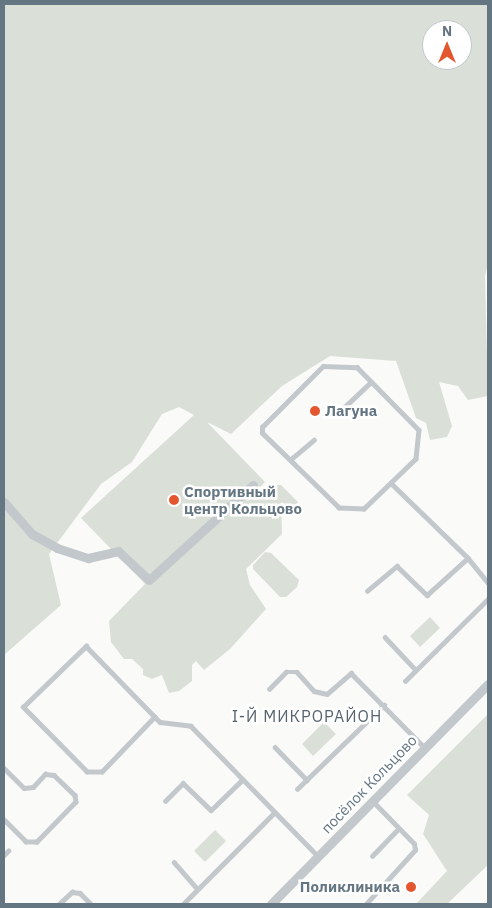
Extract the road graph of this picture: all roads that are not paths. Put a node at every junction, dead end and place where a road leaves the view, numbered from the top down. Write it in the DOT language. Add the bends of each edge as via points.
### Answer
graph roads {
  1 [pos="371,382"];
  2 [pos="336,416"];
  3 [pos="314,440"];
  4 [pos="290,460"];
  5 [pos="391,483"];
  6 [pos="253,485"];
  7 [pos="4,502"];
  8 [pos="468,558"];
  9 [pos="488,583"];
  10 [pos="367,591"];
  11 [pos="488,599"];
  12 [pos="385,637"];
  13 [pos="416,670"];
  14 [pos="405,681"];
  15 [pos="488,684"];
  16 [pos="269,689"];
  17 [pos="384,705"];
  18 [pos="155,717"];
  19 [pos="275,747"];
  20 [pos="424,747"];
  21 [pos="4,768"];
  22 [pos="241,780"];
  23 [pos="307,780"];
  24 [pos="297,789"];
  25 [pos="371,800"];
  26 [pos="165,801"];
  27 [pos="274,813"];
  28 [pos="4,820"];
  29 [pos="398,829"];
  30 [pos="372,856"];
  31 [pos="319,857"];
  32 [pos="174,862"];
  33 [pos="197,888"];
  34 [pos="59,904"];
  35 [pos="91,904"];
  36 [pos="182,904"];
  37 [pos="271,904"];
  38 [pos="366,904"];
  1 -- 2 [label="lane"];
  1 -- 4 [label="lane" via="357,367 316,368 262,427 262,433"];
  1 -- 5 [label="lane" via="418,430 416,459"];
  3 -- 4 [label="lane"];
  4 -- 5 [label="lane" via="339,508 364,508"];
  5 -- 8 [label="lane"];
  6 -- 7 [label="street" via="149,580 118,551 88,558 57,548 32,534"];
  8 -- 9 [label="lane"];
  8 -- 10 [label="lane" via="427,594 397,566"];
  11 -- 13 [label="lane"];
  12 -- 13 [label="lane"];
  13 -- 14 [label="lane"];
  15 -- 20 [label="street, посёлок Кольцово"];
  16 -- 17 [label="lane" via="286,672 296,672 314,691 327,694 351,674"];
  17 -- 20 [label="lane"];
  17 -- 23 [label="lane"];
  18 -- 18 [label="lane" via="86,646 23,707 87,772 102,772"];
  18 -- 22 [label="lane" via="168,725 191,726"];
  19 -- 23 [label="lane"];
  20 -- 25 [label="street, посёлок Кольцово"];
  21 -- 28 [label="lane" via="24,788 33,788 45,774 54,775 75,795 76,802 37,842 26,842"];
  22 -- 26 [label="lane" via="211,810 183,783"];
  22 -- 27 [label="lane"];
  23 -- 24 [label="lane"];
  25 -- 29 [label="lane"];
  25 -- 31 [label="street, посёлок Кольцово"];
  27 -- 31 [label="lane"];
  27 -- 33 [label="lane"];
  29 -- 30 [label="lane"];
  29 -- 38 [label="lane" via="414,844 415,850"];
  31 -- 37 [label="street, посёлок Кольцово"];
  32 -- 33 [label="lane"];
  33 -- 36 [label="lane"];
  34 -- 35 [label="lane" via="72,892 80,893"];
}
